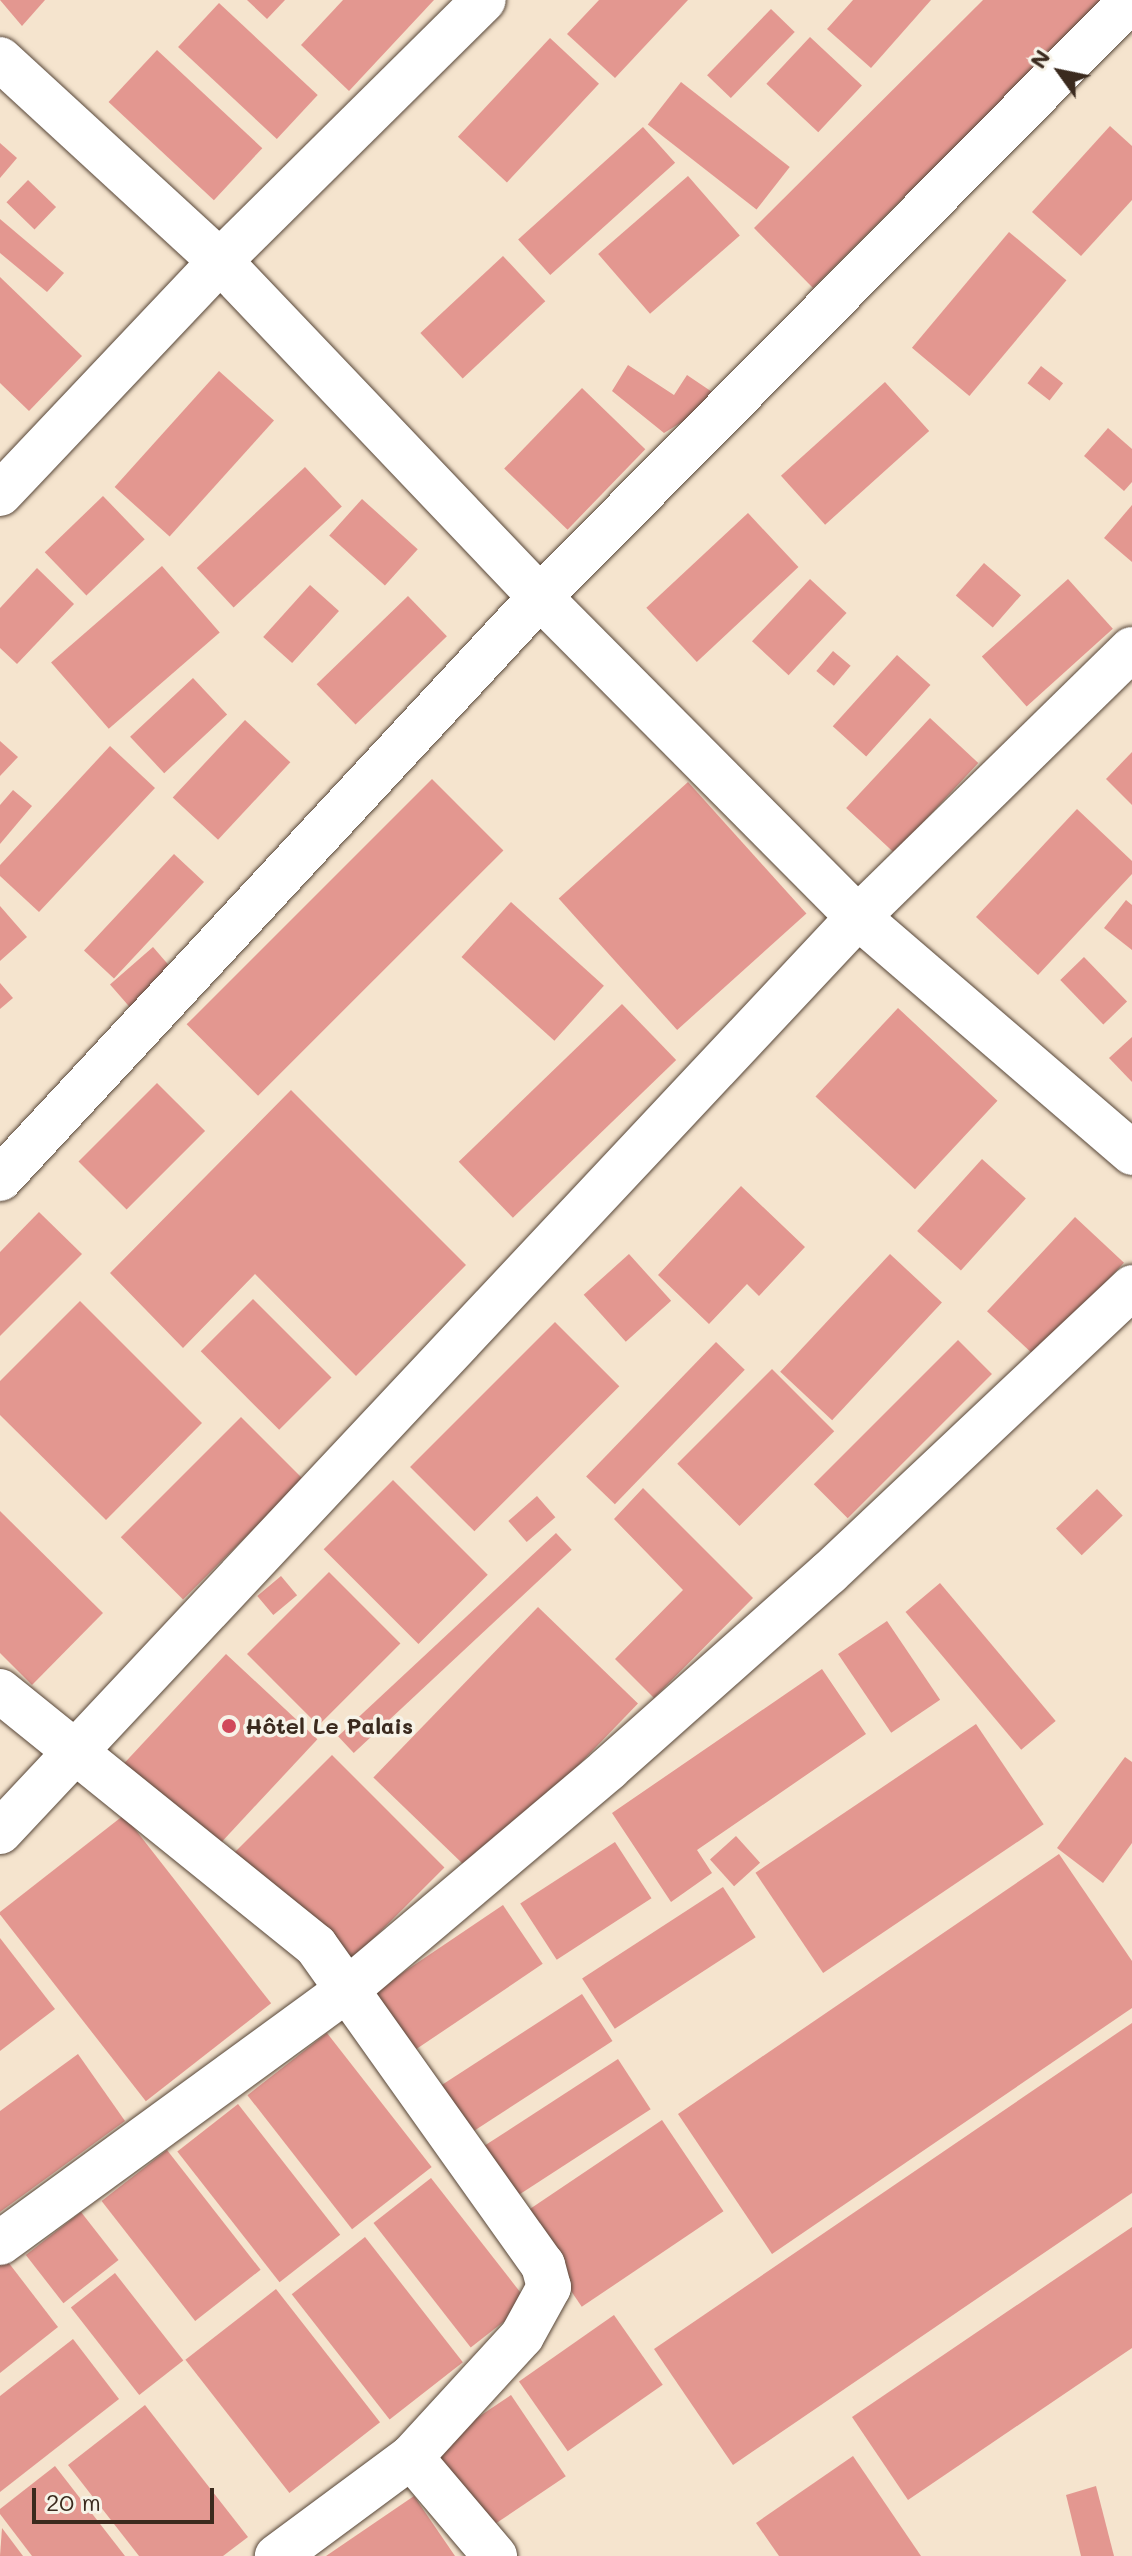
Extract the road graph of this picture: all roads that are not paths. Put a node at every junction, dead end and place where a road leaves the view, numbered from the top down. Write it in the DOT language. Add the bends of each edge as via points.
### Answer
graph roads {
  1 [pos="484,0"];
  2 [pos="1131,0"];
  3 [pos="0,59"];
  4 [pos="220,261"];
  5 [pos="0,494"];
  6 [pos="540,597"];
  7 [pos="1132,649"];
  8 [pos="858,917"];
  9 [pos="1132,1153"];
  10 [pos="0,1179"];
  11 [pos="1132,1287"];
  12 [pos="0,1691"];
  13 [pos="78,1753"];
  14 [pos="0,1832"];
  15 [pos="348,1989"];
  16 [pos="0,2243"];
  17 [pos="411,2457"];
  18 [pos="277,2556"];
  19 [pos="495,2556"];
  1 -- 4 [label="street"];
  2 -- 6 [label="street"];
  3 -- 4 [label="street"];
  4 -- 5 [label="street"];
  4 -- 6 [label="street"];
  6 -- 8 [label="street"];
  6 -- 10 [label="street"];
  7 -- 8 [label="street"];
  8 -- 9 [label="street"];
  8 -- 13 [label="street"];
  11 -- 15 [label="street" via="805,1594"];
  12 -- 13 [label="street"];
  13 -- 14 [label="street"];
  13 -- 15 [label="street" via="289,1921 316,1946"];
  15 -- 16 [label="street"];
  15 -- 17 [label="street" via="425,2105 543,2265 549,2287 522,2336"];
  17 -- 18 [label="street"];
  17 -- 19 [label="street"];
}
